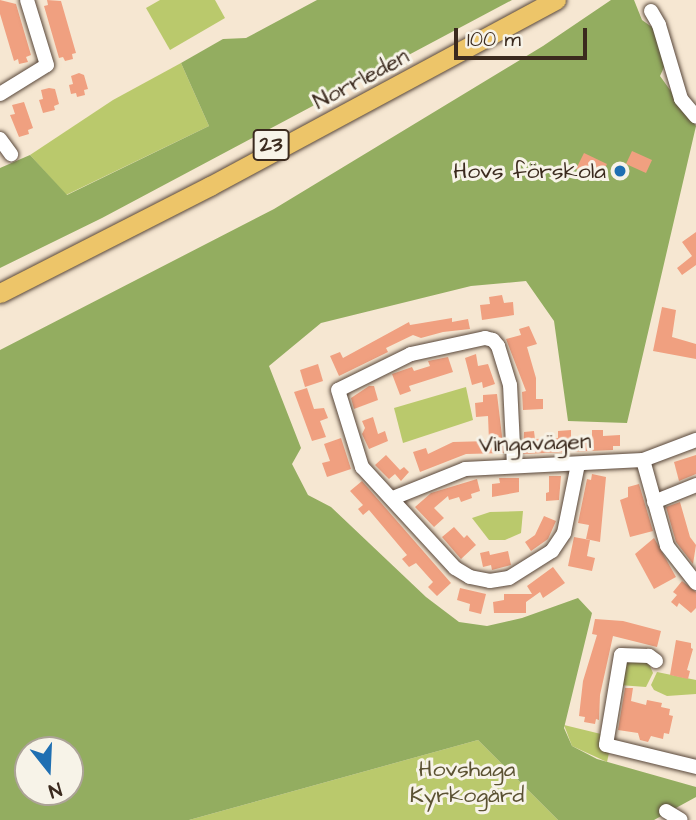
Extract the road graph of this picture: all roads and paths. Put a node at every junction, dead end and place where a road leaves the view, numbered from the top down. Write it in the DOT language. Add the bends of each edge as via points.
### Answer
graph roads {
  1 [pos="27,0"];
  2 [pos="538,0"];
  3 [pos="556,0"];
  4 [pos="651,11"];
  5 [pos="0,94"];
  6 [pos="696,117"];
  7 [pos="0,139"];
  8 [pos="11,154"];
  9 [pos="0,283"];
  10 [pos="0,293"];
  11 [pos="696,440"];
  12 [pos="643,460"];
  13 [pos="578,464"];
  14 [pos="514,466"];
  15 [pos="696,485"];
  16 [pos="393,498"];
  17 [pos="654,502"];
  18 [pos="696,583"];
  19 [pos="656,661"];
  20 [pos="696,767"];
  21 [pos="666,811"];
  22 [pos="681,820"];
  1 -- 5 [label="street" via="47,65"];
  2 -- 9 [label="highway, Norrleden / 23" via="276,142"];
  3 -- 10 [label="highway, Norrleden / 23"];
  4 -- 6 [label="street" via="681,99"];
  7 -- 8 [label="street"];
  11 -- 12 [label="street, Vingavägen"];
  12 -- 13 [label="street, Vingavägen"];
  12 -- 17 [label="street"];
  13 -- 14 [label="street, Vingavägen"];
  13 -- 16 [label="street" via="559,544 534,564 498,581 470,577 454,568"];
  14 -- 16 [label="street, Vingavägen" via="465,469"];
  14 -- 16 [label="street" via="510,385 493,340 411,354 338,390 362,467"];
  15 -- 17 [label="street"];
  17 -- 18 [label="street" via="667,546"];
  19 -- 20 [label="street" via="649,656 621,655 606,745"];
  21 -- 22 [label="street"];
}
